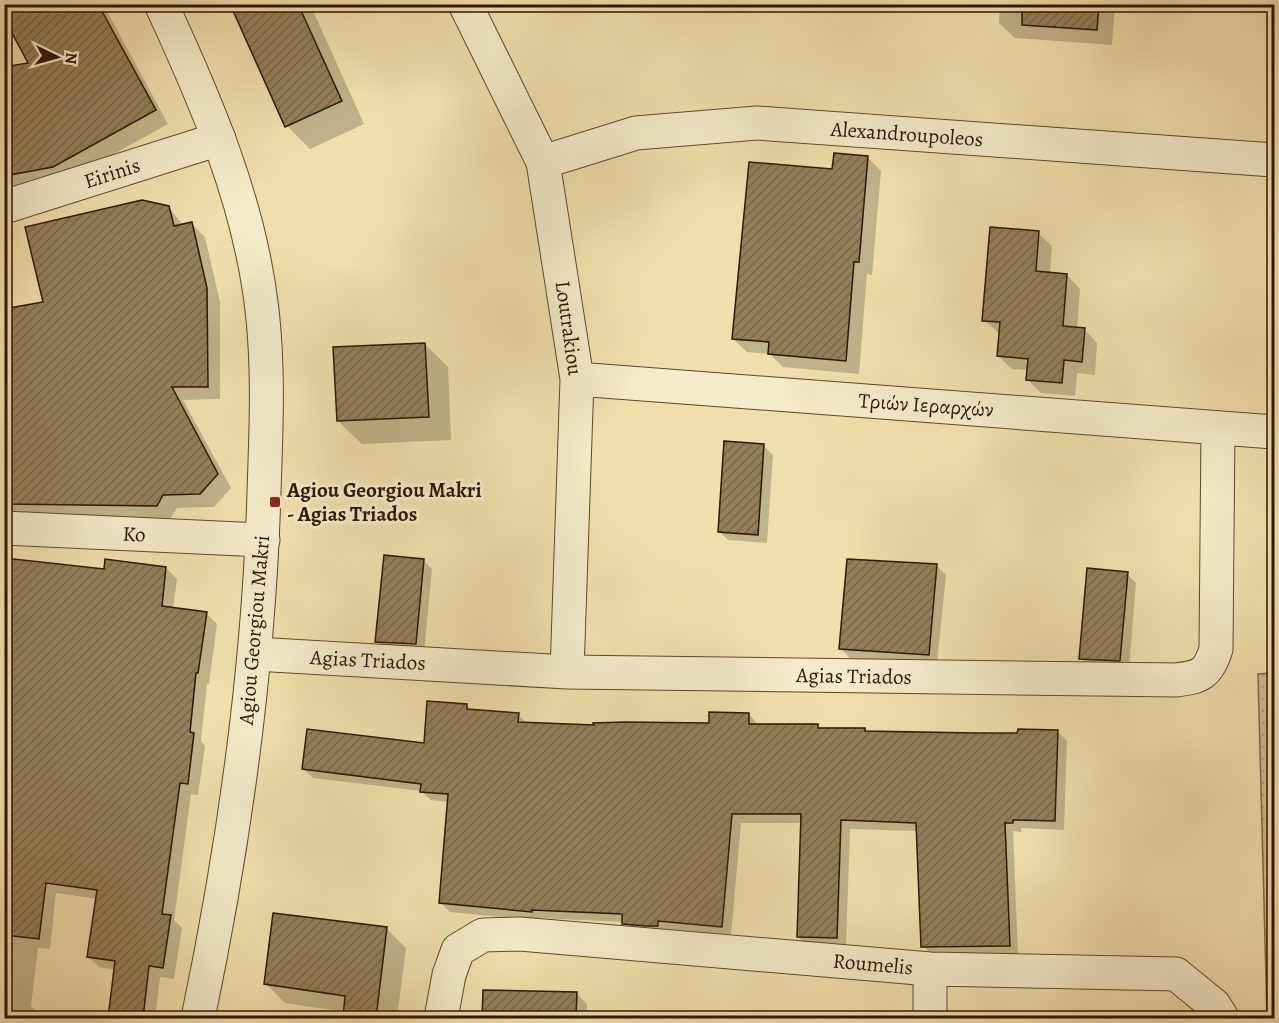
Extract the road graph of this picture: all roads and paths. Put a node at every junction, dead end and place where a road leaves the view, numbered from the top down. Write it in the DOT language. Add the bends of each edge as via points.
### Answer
graph roads {
  1 [pos="161,4"];
  2 [pos="465,4"];
  3 [pos="219,139"];
  4 [pos="1275,160"];
  5 [pos="543,162"];
  6 [pos="4,207"];
  7 [pos="577,379"];
  8 [pos="1218,428"];
  9 [pos="1275,432"];
  10 [pos="4,528"];
  11 [pos="263,540"];
  12 [pos="255,654"];
  13 [pos="567,672"];
  14 [pos="930,969"];
  15 [pos="1218,1012"];
  16 [pos="198,1018"];
  17 [pos="441,1018"];
  18 [pos="930,1018"];
  1 -- 3 [label="street, Agiou Georgiou Makri"];
  2 -- 5 [label="street, Loutrakiou"];
  3 -- 6 [label="street, Eirinis"];
  3 -- 11 [label="street, Agiou Georgiou Makri" via="247,227 262,309 267,394"];
  4 -- 5 [label="street, Alexandroupoleos" via="757,123 636,133"];
  5 -- 7 [label="street, Loutrakiou"];
  7 -- 8 [label="street, Τριών Ιεραρχών"];
  7 -- 13 [label="street, Loutrakiou"];
  8 -- 9 [label="street, Τριών Ιεραρχών"];
  8 -- 13 [label="street, Agias Triados" via="1216,649 1210,667 1195,678"];
  10 -- 11 [label="street, Ko"];
  11 -- 12 [label="street, Agiou Georgiou Makri"];
  12 -- 13 [label="street, Agias Triados"];
  12 -- 16 [label="street, Agiou Georgiou Makri" via="218,923"];
  14 -- 15 [label="street, Roumelis" via="1176,974"];
  14 -- 17 [label="street, Roumelis" via="520,934 483,935 459,950 449,975"];
  14 -- 18 [label="street"];
}
